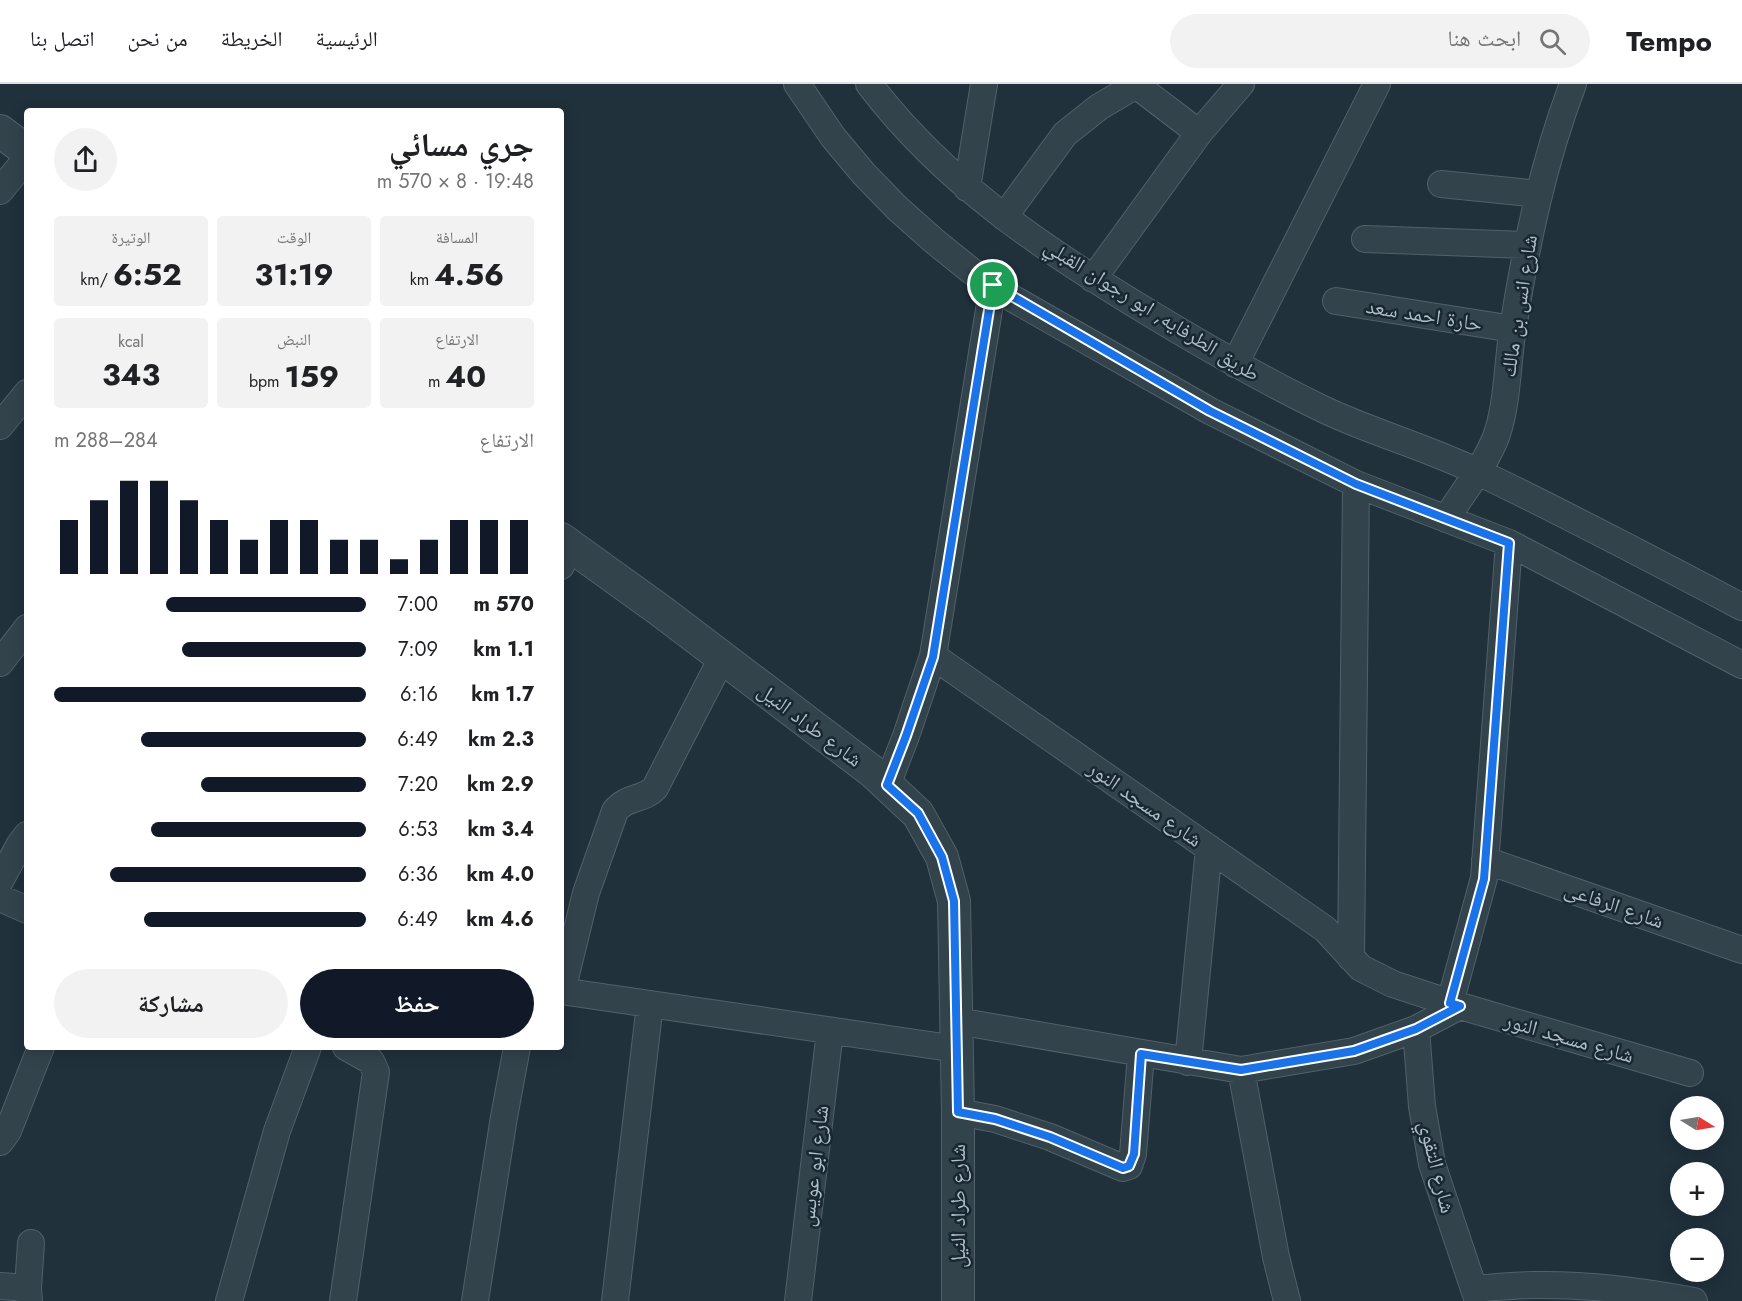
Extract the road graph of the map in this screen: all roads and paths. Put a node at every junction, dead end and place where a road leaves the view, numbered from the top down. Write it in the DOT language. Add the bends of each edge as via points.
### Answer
graph roads {
  1 [pos="797,84"];
  2 [pos="869,84"];
  3 [pos="984,84"];
  4 [pos="1137,84"];
  5 [pos="1241,84"];
  6 [pos="1377,84"];
  7 [pos="1573,84"];
  8 [pos="0,131"];
  9 [pos="1199,134"];
  10 [pos="24,149"];
  11 [pos="24,162"];
  12 [pos="1441,184"];
  13 [pos="967,188"];
  14 [pos="0,191"];
  15 [pos="1539,194"];
  16 [pos="1004,217"];
  17 [pos="1365,239"];
  18 [pos="1528,245"];
  19 [pos="1093,279"];
  20 [pos="993,285"];
  21 [pos="1336,301"];
  22 [pos="1513,329"];
  23 [pos="1235,364"];
  24 [pos="24,397"];
  25 [pos="0,426"];
  26 [pos="1478,472"];
  27 [pos="1356,484"];
  28 [pos="1446,519"];
  29 [pos="1509,543"];
  30 [pos="564,550"];
  31 [pos="1742,606"];
  32 [pos="24,632"];
  33 [pos="933,657"];
  34 [pos="722,658"];
  35 [pos="0,663"];
  36 [pos="1742,665"];
  37 [pos="887,785"];
  38 [pos="24,839"];
  39 [pos="1209,848"];
  40 [pos="1485,860"];
  41 [pos="0,881"];
  42 [pos="0,898"];
  43 [pos="24,909"];
  44 [pos="1742,950"];
  45 [pos="1351,958"];
  46 [pos="564,983"];
  47 [pos="564,991"];
  48 [pos="650,1004"];
  49 [pos="1455,1004"];
  50 [pos="1416,1029"];
  51 [pos="831,1031"];
  52 [pos="957,1035"];
  53 [pos="40,1050"];
  54 [pos="307,1050"];
  55 [pos="355,1050"];
  56 [pos="517,1050"];
  57 [pos="1141,1054"];
  58 [pos="1188,1062"];
  59 [pos="1241,1070"];
  60 [pos="1690,1073"];
  61 [pos="958,1112"];
  62 [pos="0,1142"];
  63 [pos="31,1243"];
  64 [pos="0,1286"];
  65 [pos="29,1294"];
  66 [pos="1476,1295"];
  67 [pos="229,1301"];
  68 [pos="343,1301"];
  69 [pos="475,1301"];
  70 [pos="615,1301"];
  71 [pos="798,1301"];
  72 [pos="958,1301"];
  73 [pos="1287,1301"];
  74 [pos="1694,1301"];
  1 -- 20 [label="street" via="833,136 897,208"];
  2 -- 13 [label="street, طريق الطرفايه, ابو رجوان القبلي" via="926,151"];
  3 -- 13 [label="street"];
  4 -- 9 [label="street"];
  4 -- 16 [label="street" via="1099,106 1065,134"];
  5 -- 9 [label="street"];
  6 -- 23 [label="street"];
  7 -- 15 [label="street, شارع انس بن مالك"];
  8 -- 10 [label="street"];
  9 -- 19 [label="street"];
  11 -- 14 [label="street"];
  12 -- 15 [label="street"];
  13 -- 16 [label="street, طريق الطرفايه, ابو رجوان القبلي"];
  15 -- 18 [label="street, شارع انس بن مالك"];
  16 -- 19 [label="street, طريق الطرفايه, ابو رجوان القبلي"];
  17 -- 18 [label="street"];
  18 -- 22 [label="street, شارع انس بن مالك"];
  19 -- 23 [label="street, طريق الطرفايه, ابو رجوان القبلي"];
  20 -- 27 [label="street" via="1210,411"];
  20 -- 33 [label="street"];
  21 -- 22 [label="street, حارة احمد سعد"];
  22 -- 26 [label="street, شارع انس بن مالك" via="1502,416"];
  23 -- 26 [label="street, طريق الطرفايه, ابو رجوان القبلي" via="1330,412"];
  24 -- 25 [label="street"];
  26 -- 28 [label="street, شارع انس بن مالك"];
  26 -- 31 [label="street, طريق الطرفايه, ابو رجوان القبلي"];
  27 -- 28 [label="street"];
  27 -- 45 [label="street"];
  28 -- 29 [label="street"];
  29 -- 36 [label="street"];
  29 -- 40 [label="street"];
  30 -- 34 [label="street, شارع طراد النيل"];
  32 -- 35 [label="street"];
  33 -- 37 [label="street"];
  33 -- 39 [label="street, شارع مسجد النور"];
  34 -- 37 [label="street, شارع طراد النيل"];
  34 -- 46 [label="street" via="655,788 615,811 586,893"];
  37 -- 52 [label="street, شارع طراد النيل" via="918,813 942,857 954,901"];
  38 -- 41 [label="street"];
  39 -- 45 [label="street, شارع مسجد النور" via="1325,929"];
  39 -- 58 [label="street"];
  40 -- 44 [label="street, شارع الرفاعى"];
  40 -- 49 [label="street"];
  42 -- 43 [label="street"];
  45 -- 49 [label="street, شارع مسجد النور" via="1375,977"];
  47 -- 48 [label="street"];
  48 -- 51 [label="street"];
  48 -- 70 [label="street"];
  49 -- 50 [label="street"];
  49 -- 60 [label="street, شارع مسجد النور"];
  50 -- 59 [label="street" via="1354,1051"];
  50 -- 66 [label="street, شارع التقوي" via="1422,1106 1432,1164"];
  51 -- 52 [label="street"];
  51 -- 71 [label="street, شارع ابو عويس"];
  52 -- 57 [label="street"];
  52 -- 61 [label="street, شارع طراد النيل"];
  53 -- 62 [label="street"];
  54 -- 67 [label="street" via="277,1131"];
  55 -- 68 [label="street" via="370,1061 376,1072"];
  56 -- 69 [label="street"];
  57 -- 58 [label="street"];
  57 -- 61 [label="street" via="1134,1154 1129,1166 1123,1168 1041,1134"];
  58 -- 59 [label="street"];
  59 -- 73 [label="street"];
  61 -- 72 [label="street, شارع طراد النيل"];
  63 -- 65 [label="street"];
  64 -- 65 [label="street"];
  66 -- 74 [label="street" via="1533,1285 1572,1286"];
}
